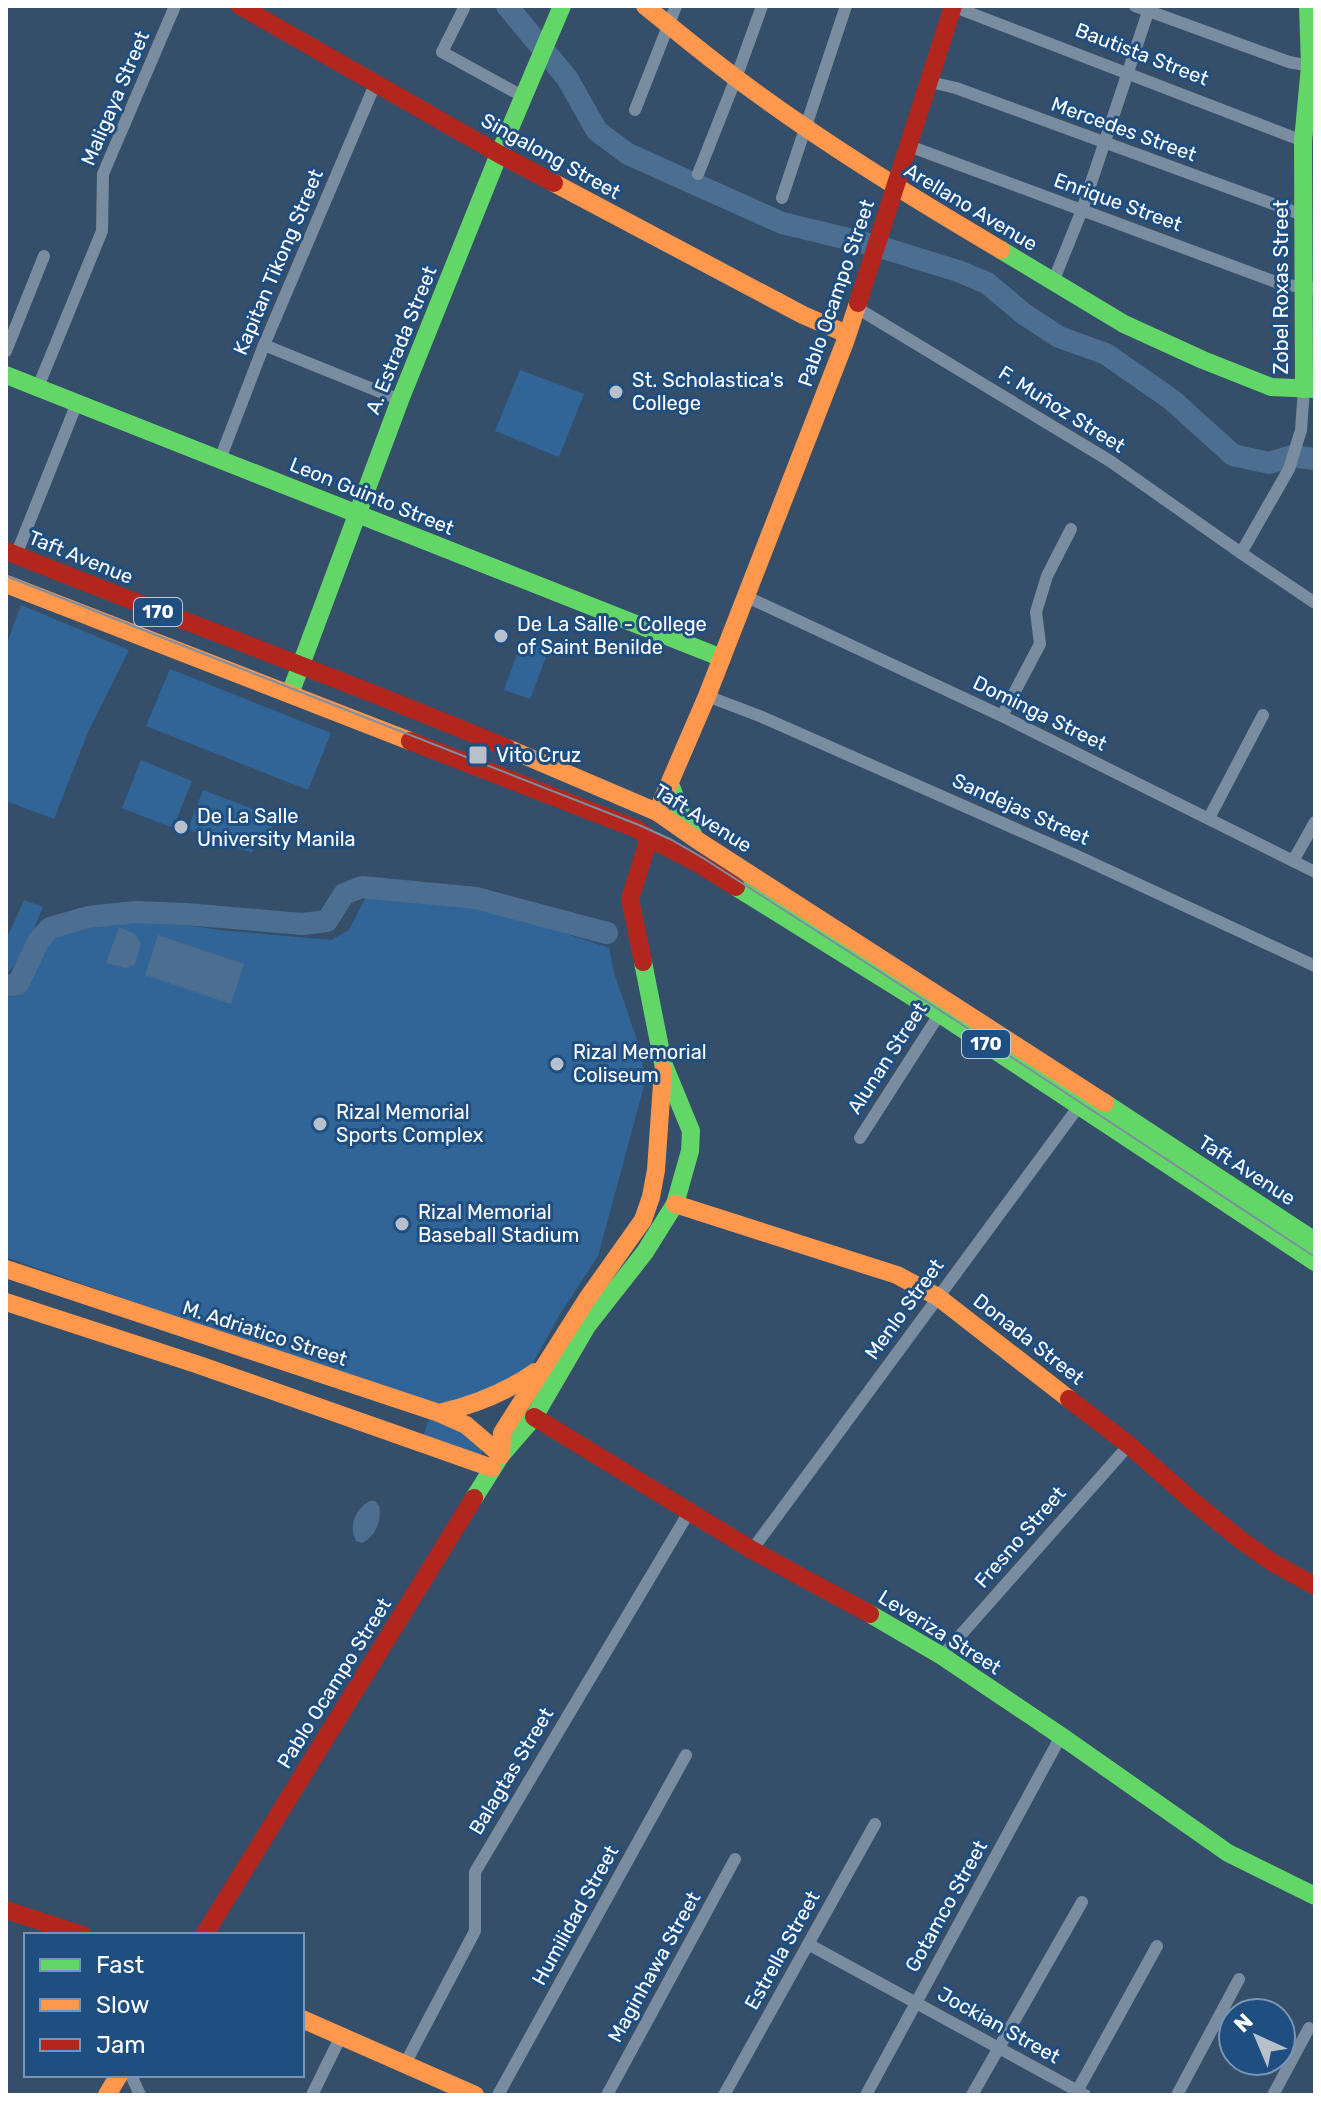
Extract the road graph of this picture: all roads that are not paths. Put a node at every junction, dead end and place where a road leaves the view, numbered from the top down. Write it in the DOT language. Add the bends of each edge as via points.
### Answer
graph roads {
  1 [pos="175,6"];
  2 [pos="562,6"];
  3 [pos="645,6"];
  4 [pos="676,6"];
  5 [pos="762,6"];
  6 [pos="846,6"];
  7 [pos="953,6"];
  8 [pos="1135,6"];
  9 [pos="1308,6"];
  10 [pos="243,7"];
  11 [pos="464,8"];
  12 [pos="1149,8"];
  13 [pos="669,25"];
  14 [pos="1310,66"];
  15 [pos="1128,72"];
  16 [pos="736,78"];
  17 [pos="376,82"];
  18 [pos="930,82"];
  19 [pos="524,97"];
  20 [pos="635,110"];
  21 [pos="807,128"];
  22 [pos="1104,143"];
  23 [pos="1309,143"];
  24 [pos="909,146"];
  25 [pos="499,154"];
  26 [pos="698,174"];
  27 [pos="896,188"];
  28 [pos="782,198"];
  29 [pos="1082,210"];
  30 [pos="1303,215"];
  31 [pos="44,256"];
  32 [pos="1053,282"];
  33 [pos="1309,289"];
  34 [pos="857,308"];
  35 [pos="847,334"];
  36 [pos="264,345"];
  37 [pos="6,351"];
  38 [pos="6,375"];
  39 [pos="38,387"];
  40 [pos="1309,389"];
  41 [pos="400,400"];
  42 [pos="77,403"];
  43 [pos="220,459"];
  44 [pos="356,515"];
  45 [pos="1071,529"];
  46 [pos="11,553"];
  47 [pos="1241,553"];
  48 [pos="6,584"];
  49 [pos="100,588"];
  50 [pos="745,596"];
  51 [pos="1315,603"];
  52 [pos="92,617"];
  53 [pos="722,658"];
  54 [pos="301,667"];
  55 [pos="290,694"];
  56 [pos="707,696"];
  57 [pos="1263,715"];
  58 [pos="1002,716"];
  59 [pos="670,784"];
  60 [pos="657,812"];
  61 [pos="1209,818"];
  62 [pos="1315,822"];
  63 [pos="649,838"];
  64 [pos="697,840"];
  65 [pos="1293,861"];
  66 [pos="1315,872"];
  67 [pos="1315,966"];
  68 [pos="944,1007"];
  69 [pos="663,1063"];
  70 [pos="1084,1099"];
  71 [pos="659,1131"];
  72 [pos="691,1131"];
  73 [pos="860,1138"];
  74 [pos="675,1204"];
  75 [pos="643,1220"];
  76 [pos="663,1223"];
  77 [pos="1315,1241"];
  78 [pos="1315,1262"];
  79 [pos="6,1269"];
  80 [pos="938,1297"];
  81 [pos="6,1302"];
  82 [pos="544,1366"];
  83 [pos="439,1413"];
  84 [pos="534,1417"];
  85 [pos="1129,1445"];
  86 [pos="497,1461"];
  87 [pos="689,1512"];
  88 [pos="752,1550"];
  89 [pos="1315,1586"];
  90 [pos="942,1656"];
  91 [pos="1061,1736"];
  92 [pos="686,1755"];
  93 [pos="875,1824"];
  94 [pos="735,1859"];
  95 [pos="1315,1896"];
  96 [pos="1082,1902"];
  97 [pos="6,1910"];
  98 [pos="77,1933"];
  99 [pos="205,1933"];
  100 [pos="808,1944"];
  101 [pos="1157,1946"];
  102 [pos="1239,1979"];
  103 [pos="917,2002"];
  104 [pos="304,2020"];
  105 [pos="1309,2028"];
  106 [pos="341,2036"];
  107 [pos="998,2047"];
  108 [pos="405,2064"];
  109 [pos="118,2077"];
  110 [pos="1079,2094"];
  111 [pos="107,2095"];
  112 [pos="312,2095"];
  113 [pos="475,2095"];
  114 [pos="498,2095"];
  115 [pos="607,2095"];
  116 [pos="724,2095"];
  117 [pos="866,2095"];
  118 [pos="972,2095"];
  119 [pos="1177,2095"];
  120 [pos="1273,2095"];
  1 -- 39 [label="street, Maligaya Street" via="103,174 102,231"];
  2 -- 19 [label="main road, A. Estrada Street"];
  3 -- 13 [label="main road, Arellano Avenue"];
  4 -- 13 [label="street"];
  5 -- 16 [label="street"];
  6 -- 21 [label="street"];
  7 -- 15 [label="street, Bautista Street"];
  7 -- 18 [label="main road, Pablo Ocampo Street"];
  8 -- 12 [label="street"];
  9 -- 14 [label="main road, Zobel Roxas Street"];
  10 -- 17 [label="main road, Singalong Street"];
  11 -- 19 [label="street" via="442,52"];
  12 -- 14 [label="street"];
  12 -- 15 [label="street"];
  13 -- 16 [label="main road, Arellano Avenue"];
  13 -- 20 [label="street"];
  14 -- 23 [label="main road, Zobel Roxas Street"];
  15 -- 22 [label="street"];
  15 -- 23 [label="street, Bautista Street"];
  16 -- 21 [label="main road, Arellano Avenue"];
  16 -- 26 [label="street"];
  17 -- 25 [label="main road, Singalong Street"];
  17 -- 36 [label="street, Kapitan Tikong Street"];
  18 -- 22 [label="street, Mercedes Street"];
  18 -- 24 [label="main road, Pablo Ocampo Street"];
  19 -- 25 [label="main road, A. Estrada Street"];
  21 -- 27 [label="main road, Arellano Avenue"];
  21 -- 28 [label="street"];
  22 -- 29 [label="street"];
  22 -- 30 [label="street, Mercedes Street"];
  23 -- 30 [label="main road, Zobel Roxas Street"];
  24 -- 27 [label="main road, Pablo Ocampo Street"];
  24 -- 29 [label="street, Enrique Street"];
  25 -- 35 [label="main road, Singalong Street"];
  25 -- 41 [label="main road, A. Estrada Street"];
  27 -- 32 [label="main road, Arellano Avenue"];
  27 -- 34 [label="main road, Pablo Ocampo Street"];
  29 -- 32 [label="street"];
  29 -- 33 [label="street, Enrique Street" via="1281,284"];
  30 -- 33 [label="main road, Zobel Roxas Street"];
  31 -- 37 [label="street"];
  32 -- 40 [label="main road, Arellano Avenue" via="1124,324 1203,360 1271,387"];
  33 -- 40 [label="main road, Zobel Roxas Street"];
  34 -- 35 [label="main road, Pablo Ocampo Street"];
  34 -- 47 [label="street, F. Muñoz Street" via="1110,461"];
  35 -- 50 [label="main road, Pablo Ocampo Street"];
  36 -- 41 [label="street"];
  36 -- 43 [label="street, Kapitan Tikong Street"];
  38 -- 39 [label="main road, Leon Guinto Street"];
  39 -- 42 [label="main road, Leon Guinto Street"];
  40 -- 47 [label="street, Zobel Roxas Street" via="1289,469"];
  41 -- 44 [label="main road, A. Estrada Street"];
  42 -- 43 [label="main road, Leon Guinto Street"];
  42 -- 46 [label="street"];
  43 -- 44 [label="main road, Leon Guinto Street"];
  44 -- 53 [label="main road, Leon Guinto Street"];
  44 -- 54 [label="main road, A. Estrada Street"];
  45 -- 58 [label="street" via="1036,612 1040,644"];
  46 -- 49 [label="main road, Taft Avenue / 170"];
  47 -- 51 [label="street, F. Muñoz Street"];
  48 -- 52 [label="main road, Taft Avenue / 170"];
  49 -- 52 [label="main road"];
  49 -- 54 [label="main road, Taft Avenue / 170"];
  50 -- 53 [label="main road, Pablo Ocampo Street"];
  50 -- 58 [label="street, Dominga Street"];
  52 -- 55 [label="main road, Taft Avenue / 170"];
  53 -- 56 [label="main road, Pablo Ocampo Street"];
  54 -- 55 [label="main road, A. Estrada Street"];
  54 -- 60 [label="main road, Taft Avenue / 170" via="427,714"];
  55 -- 63 [label="main road, Taft Avenue / 170"];
  56 -- 59 [label="main road, Pablo Ocampo Street"];
  56 -- 67 [label="street, Sandejas Street" via="1060,848"];
  57 -- 61 [label="street"];
  58 -- 61 [label="street, Dominga Street"];
  59 -- 60 [label="main road, Pablo Ocampo Street"];
  59 -- 64 [label="main road"];
  60 -- 64 [label="main road, Taft Avenue / 170"];
  61 -- 65 [label="street, Dominga Street"];
  62 -- 65 [label="street"];
  63 -- 68 [label="main road, Taft Avenue / 170"];
  63 -- 69 [label="main road, Pablo Ocampo Street" via="630,899"];
  64 -- 68 [label="main road, Taft Avenue / 170"];
  65 -- 66 [label="street, Dominga Street"];
  68 -- 70 [label="main road, Taft Avenue / 170"];
  68 -- 73 [label="street, Alunan Street"];
  69 -- 71 [label="main road, Pablo Ocampo Street"];
  69 -- 72 [label="main road, Pablo Ocampo Street"];
  70 -- 77 [label="main road, Taft Avenue / 170"];
  70 -- 78 [label="main road, Taft Avenue / 170"];
  70 -- 80 [label="street, Menlo Street"];
  71 -- 72 [label="main road"];
  71 -- 75 [label="main road, Pablo Ocampo Street"];
  72 -- 74 [label="main road, Pablo Ocampo Street"];
  74 -- 76 [label="main road, Pablo Ocampo Street"];
  74 -- 80 [label="main road, Donada Street" via="897,1275"];
  75 -- 76 [label="main road"];
  75 -- 82 [label="main road, Pablo Ocampo Street"];
  76 -- 84 [label="main road, Pablo Ocampo Street" via="587,1326"];
  79 -- 83 [label="main road, M. Adriatico Street"];
  80 -- 85 [label="main road, Donada Street"];
  80 -- 88 [label="street, Menlo Street"];
  81 -- 86 [label="main road"];
  82 -- 83 [label="main road" via="495,1397"];
  82 -- 86 [label="main road, Pablo Ocampo Street" via="502,1433"];
  83 -- 86 [label="main road, M. Adriatico Street" via="466,1425"];
  84 -- 86 [label="main road, Pablo Ocampo Street"];
  84 -- 87 [label="main road, Leveriza Street"];
  85 -- 89 [label="main road, Donada Street" via="1242,1541"];
  85 -- 90 [label="street, Fresno Street"];
  86 -- 99 [label="main road, Pablo Ocampo Street"];
  87 -- 88 [label="main road, Leveriza Street"];
  87 -- 108 [label="street, Balagtas Street" via="475,1872 475,1931"];
  88 -- 90 [label="main road, Leveriza Street"];
  90 -- 91 [label="main road, Leveriza Street"];
  91 -- 95 [label="main road, Leveriza Street" via="1228,1853"];
  91 -- 103 [label="street, Gotamco Street"];
  92 -- 114 [label="street, Humilidad Street"];
  93 -- 100 [label="street, Estrella Street"];
  94 -- 115 [label="street, Maginhawa Street"];
  96 -- 107 [label="street"];
  97 -- 98 [label="main road"];
  100 -- 103 [label="street, Jockian Street"];
  100 -- 116 [label="street, Estrella Street"];
  101 -- 110 [label="street"];
  102 -- 119 [label="street"];
  103 -- 107 [label="street, Jockian Street"];
  103 -- 117 [label="street, Gotamco Street"];
  104 -- 106 [label="main road"];
  105 -- 120 [label="street"];
  106 -- 108 [label="main road"];
  106 -- 112 [label="street"];
  107 -- 110 [label="street, Jockian Street"];
  107 -- 118 [label="street"];
  108 -- 113 [label="main road"];
  109 -- 111 [label="main road"];
}
